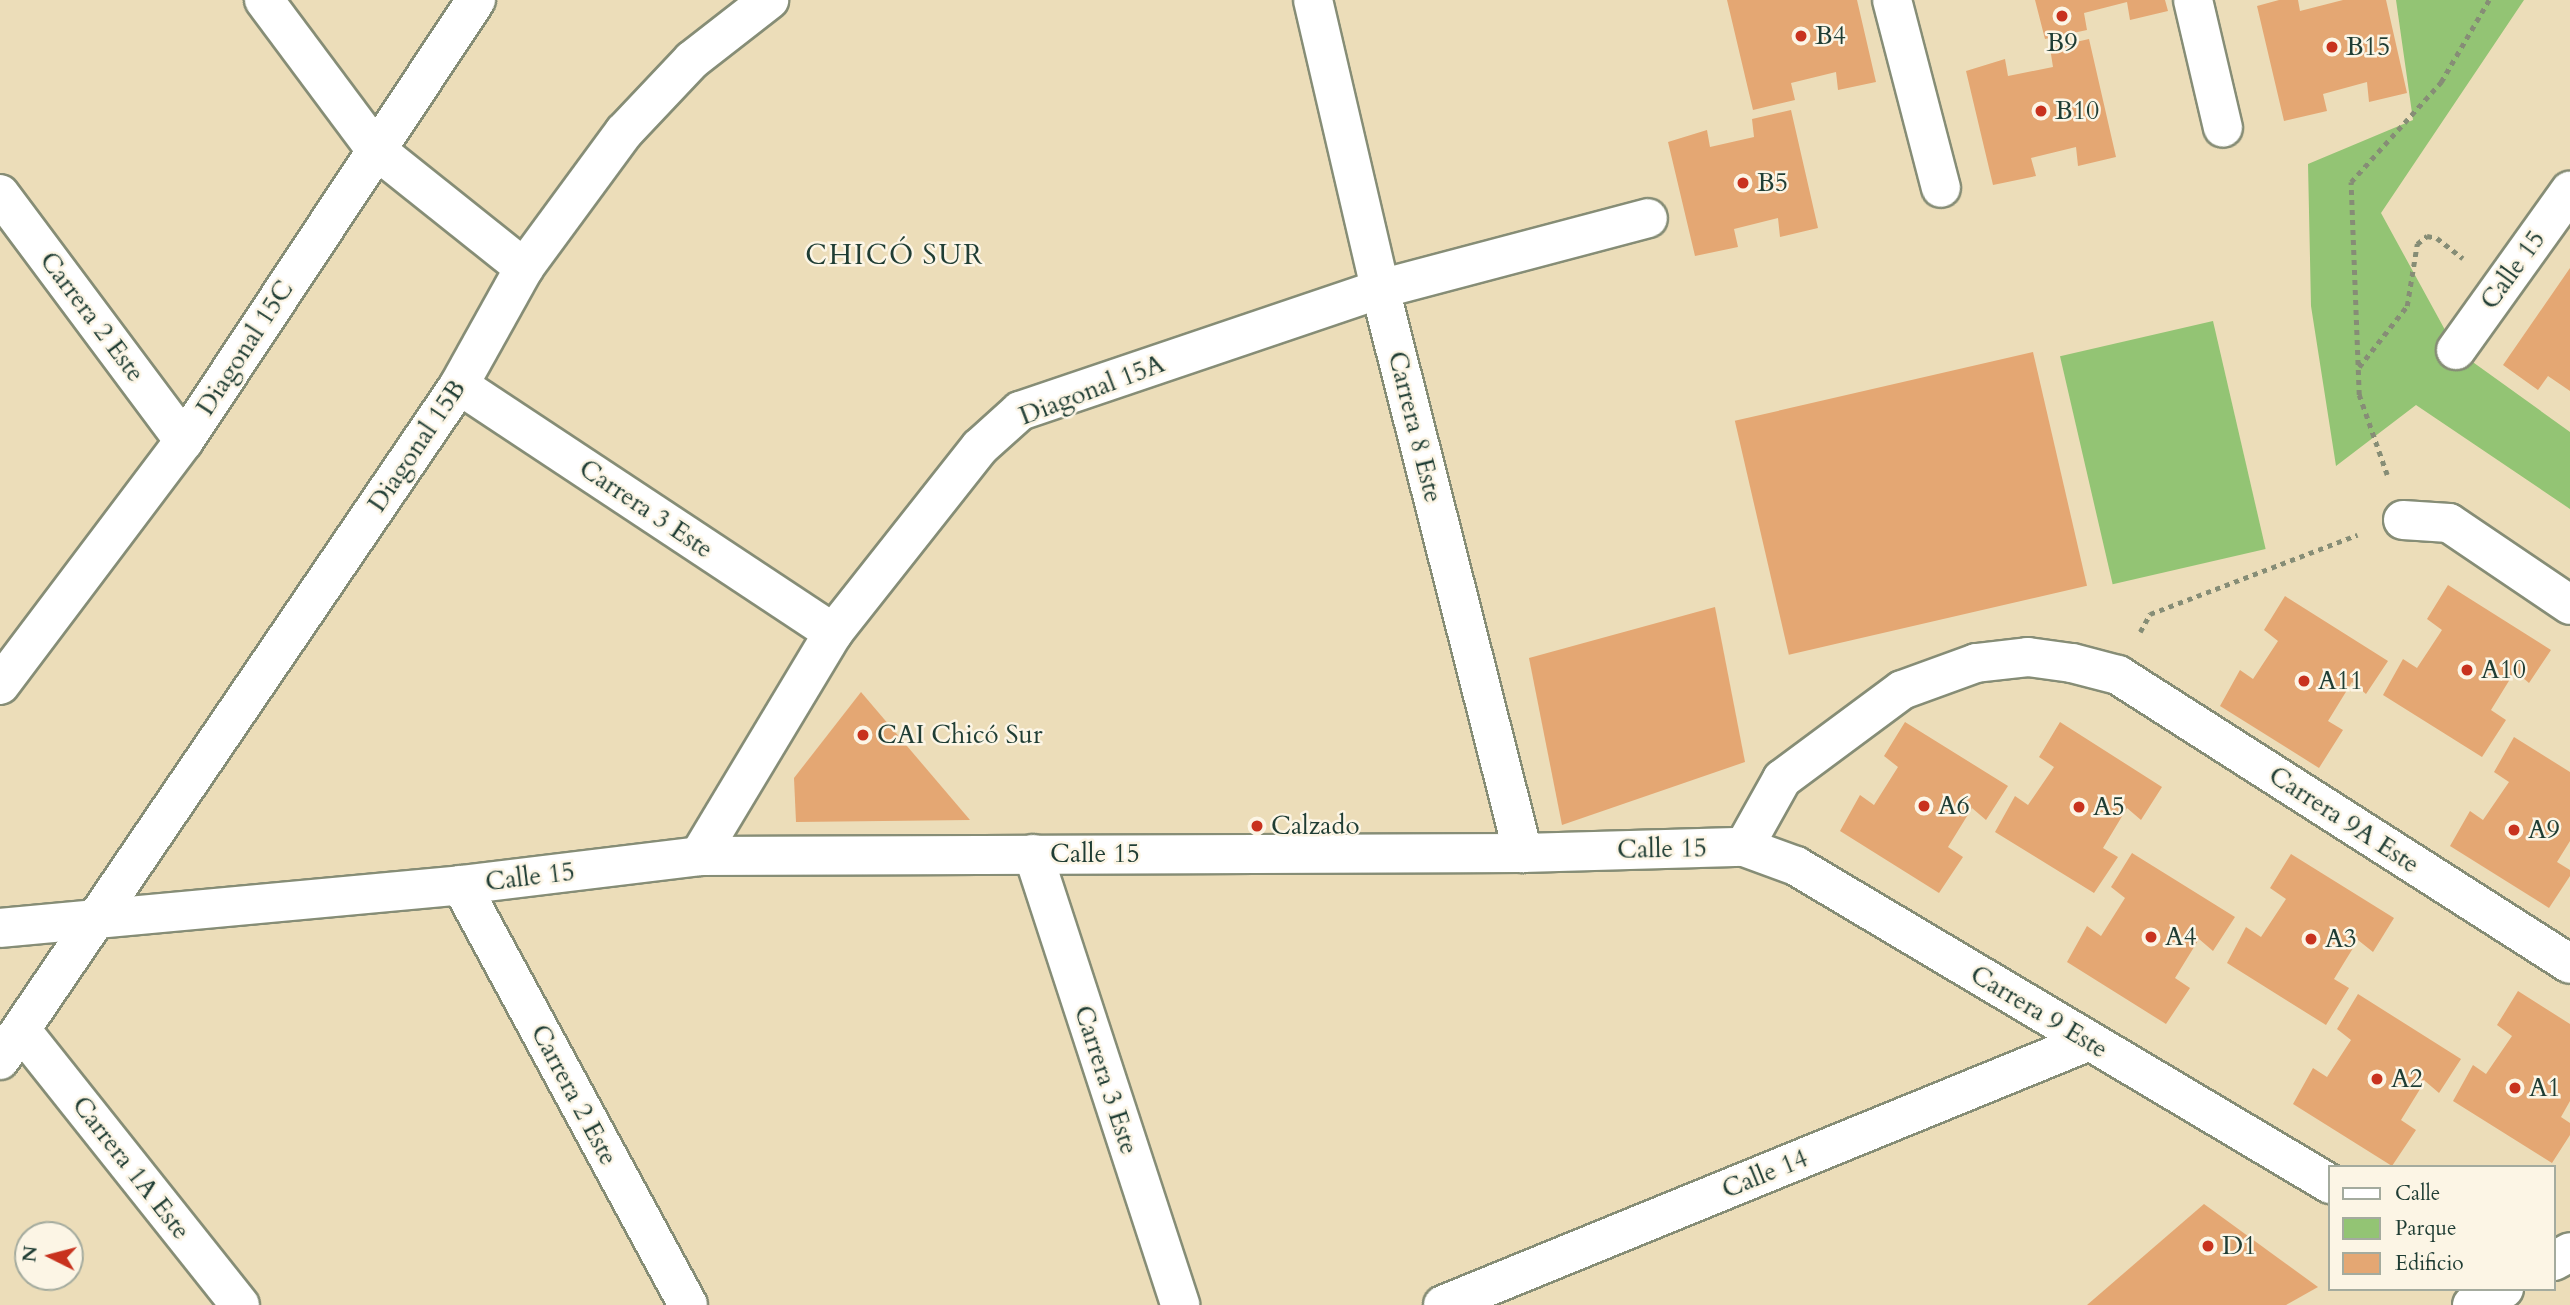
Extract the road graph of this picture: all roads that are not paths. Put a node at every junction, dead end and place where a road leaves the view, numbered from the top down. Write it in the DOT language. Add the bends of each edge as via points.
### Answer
graph roads {
  1 [pos="264,0"];
  2 [pos="476,0"];
  3 [pos="769,0"];
  4 [pos="1313,0"];
  5 [pos="1892,0"];
  6 [pos="2193,0"];
  7 [pos="2223,128"];
  8 [pos="375,149"];
  9 [pos="1941,187"];
  10 [pos="2570,191"];
  11 [pos="0,194"];
  12 [pos="1648,219"];
  13 [pos="524,268"];
  14 [pos="1380,289"];
  15 [pos="2456,350"];
  16 [pos="459,385"];
  17 [pos="184,441"];
  18 [pos="2403,520"];
  19 [pos="2570,605"];
  20 [pos="833,634"];
  21 [pos="2118,675"];
  22 [pos="0,685"];
  23 [pos="1744,847"];
  24 [pos="1523,853"];
  25 [pos="1033,854"];
  26 [pos="699,856"];
  27 [pos="461,885"];
  28 [pos="97,920"];
  29 [pos="0,928"];
  30 [pos="2570,964"];
  31 [pos="2087,1042"];
  32 [pos="11,1045"];
  33 [pos="2328,1183"];
  34 [pos="2502,1291"];
  35 [pos="240,1305"];
  36 [pos="688,1305"];
  37 [pos="1180,1305"];
  38 [pos="1443,1305"];
  39 [pos="2472,1305"];
  1 -- 8 [label="street"];
  2 -- 8 [label="street, Diagonal 15C"];
  3 -- 13 [label="street, Diagonal 15B" via="692,60 624,132"];
  4 -- 14 [label="street, Carrera 8 Este"];
  5 -- 9 [label="street"];
  6 -- 7 [label="street"];
  8 -- 13 [label="street"];
  8 -- 17 [label="street, Diagonal 15C"];
  10 -- 15 [label="street, Calle 15"];
  11 -- 17 [label="street, Carrera 2 Este"];
  12 -- 14 [label="street, Diagonal 15A"];
  13 -- 16 [label="street, Diagonal 15B"];
  14 -- 20 [label="street, Diagonal 15A" via="1020,411 979,447"];
  14 -- 24 [label="street, Carrera 8 Este"];
  16 -- 20 [label="street, Carrera 3 Este"];
  16 -- 28 [label="street, Diagonal 15B"];
  17 -- 22 [label="street, Diagonal 15C"];
  18 -- 19 [label="street" via="2449,523"];
  20 -- 26 [label="street, Diagonal 15A"];
  21 -- 23 [label="street, Calle 15" via="2028,657 1976,663 1902,690 1782,779"];
  21 -- 30 [label="street, Carrera 9A Este"];
  23 -- 24 [label="street, Calle 15"];
  23 -- 31 [label="street, Carrera 9 Este" via="1796,866"];
  24 -- 25 [label="street, Calle 15"];
  25 -- 26 [label="street, Calle 15"];
  25 -- 37 [label="street, Carrera 3 Este"];
  26 -- 27 [label="street, Calle 15"];
  27 -- 28 [label="street, Calle 15"];
  27 -- 36 [label="street, Carrera 2 Este"];
  28 -- 29 [label="street, Calle 15"];
  28 -- 32 [label="street, Diagonal 15B"];
  31 -- 33 [label="street, Carrera 9 Este"];
  31 -- 38 [label="street, Calle 14"];
  32 -- 35 [label="street, Carrera 1A Este"];
  34 -- 39 [label="street"];
}
